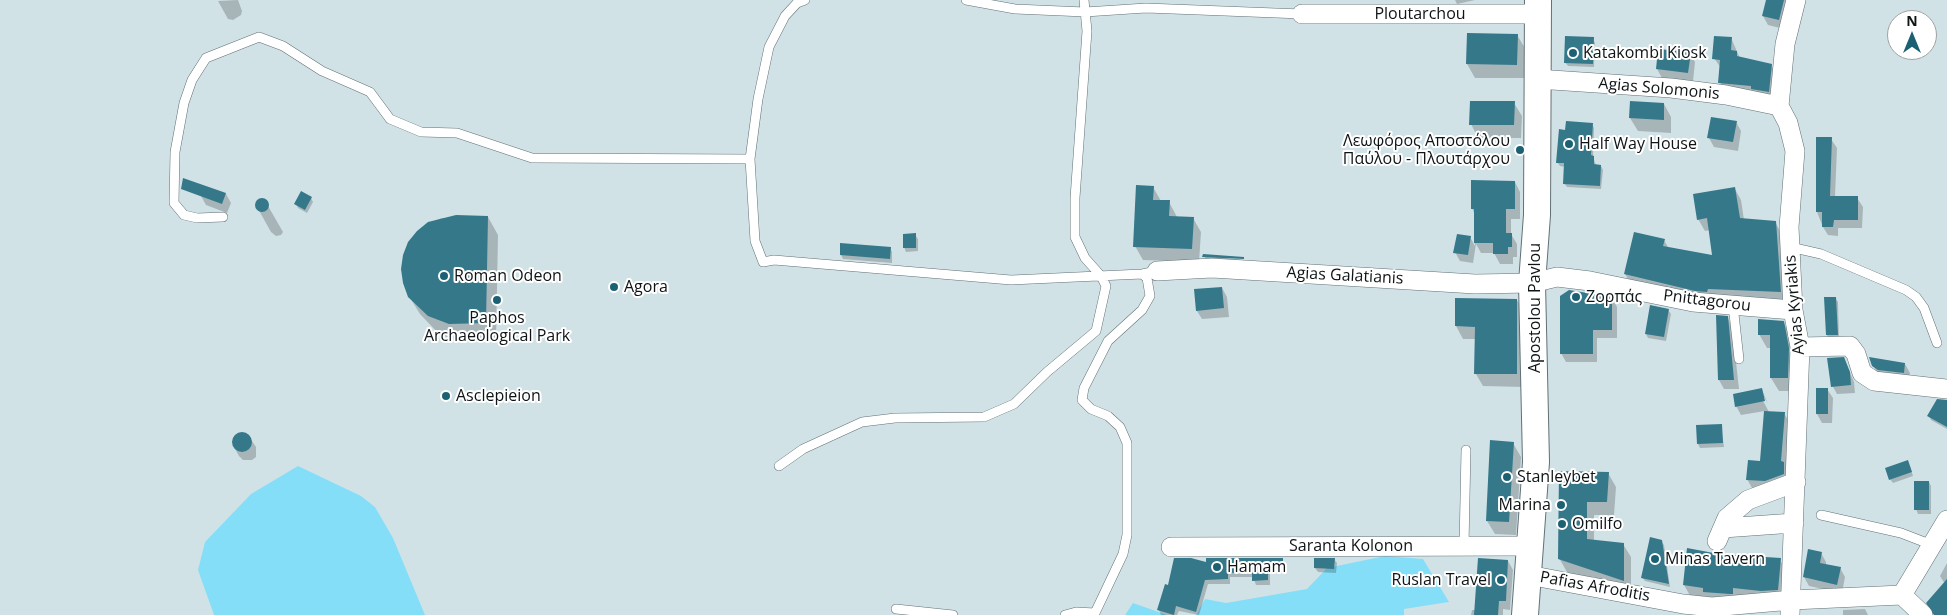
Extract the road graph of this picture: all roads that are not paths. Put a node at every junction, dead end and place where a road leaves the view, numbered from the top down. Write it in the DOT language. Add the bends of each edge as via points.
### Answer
graph roads {
  1 [pos="805,0"];
  2 [pos="966,0"];
  3 [pos="1084,0"];
  4 [pos="1796,0"];
  5 [pos="1538,7"];
  6 [pos="1084,12"];
  7 [pos="1302,14"];
  8 [pos="1537,79"];
  9 [pos="1779,106"];
  10 [pos="750,159"];
  11 [pos="223,217"];
  12 [pos="1790,247"];
  13 [pos="1150,273"];
  14 [pos="1101,276"];
  15 [pos="1532,283"];
  16 [pos="1732,305"];
  17 [pos="1793,310"];
  18 [pos="1937,343"];
  19 [pos="1800,347"];
  20 [pos="1738,360"];
  21 [pos="1947,389"];
  22 [pos="1466,450"];
  23 [pos="779,466"];
  24 [pos="1796,482"];
  25 [pos="1821,515"];
  26 [pos="1947,520"];
  27 [pos="1794,524"];
  28 [pos="1932,545"];
  29 [pos="1464,546"];
  30 [pos="1531,546"];
  31 [pos="1171,547"];
  32 [pos="1528,575"];
  33 [pos="1902,595"];
  34 [pos="1791,607"];
  35 [pos="896,609"];
  36 [pos="951,615"];
  37 [pos="1065,615"];
  38 [pos="1525,615"];
  39 [pos="1923,615"];
  1 -- 10 [label="lane" via="797,3 785,16 769,47"];
  2 -- 6 [label="lane" via="1015,9"];
  3 -- 6 [label="lane"];
  4 -- 9 [label="street" via="1785,44"];
  5 -- 7 [label="street, Ploutarchou"];
  5 -- 8 [label="main road, Apostolou Pavlou"];
  6 -- 7 [label="lane" via="1146,8"];
  6 -- 14 [label="lane" via="1087,31 1074,237 1085,258"];
  8 -- 9 [label="street, Agias Solomonis" via="1671,88"];
  8 -- 15 [label="main road, Apostolou Pavlou"];
  9 -- 12 [label="street, Ayias Kyriakis" via="1788,123 1795,151"];
  10 -- 11 [label="lane" via="532,158 457,133 421,132 390,119 370,92 322,71 283,46 260,37 206,58 192,80 184,103 175,152 174,203 184,215"];
  10 -- 14 [label="lane" via="755,241 763,262 774,260 1011,280"];
  12 -- 17 [label="street, Ayias Kyriakis"];
  12 -- 18 [label="lane" via="1821,254 1906,290 1924,308"];
  13 -- 14 [label="lane"];
  13 -- 15 [label="street, Agias Galatianis" via="1212,268 1475,284"];
  13 -- 37 [label="lane" via="1147,278 1150,296 1142,310 1108,341 1084,388 1082,400 1120,427 1127,443 1127,535 1123,554 1095,614 1076,612"];
  14 -- 23 [label="lane" via="1106,286 1096,331 1014,404 984,417 894,418 862,422 803,449"];
  15 -- 16 [label="street, Pnittagorou" via="1557,277 1693,302"];
  15 -- 30 [label="main road, Apostolou Pavlou" via="1536,462"];
  16 -- 17 [label="street, Pnittagorou"];
  16 -- 20 [label="lane"];
  17 -- 19 [label="street, Ayias Kyriakis"];
  19 -- 21 [label="street" via="1850,346 1862,373 1874,381"];
  19 -- 24 [label="street, Ayias Kyriakis"];
  22 -- 29 [label="lane"];
  24 -- 27 [label="street, Ayias Kyriakis"];
  24 -- 27 [label="street" via="1748,500 1727,518 1720,535"];
  25 -- 28 [label="lane" via="1901,533"];
  26 -- 28 [label="street"];
  27 -- 34 [label="street, Ayias Kyriakis"];
  28 -- 33 [label="street"];
  29 -- 30 [label="street, Saranta Kolonon"];
  29 -- 31 [label="street, Saranta Kolonon"];
  30 -- 32 [label="main road, Apostolou Pavlou"];
  32 -- 34 [label="street, Pafias Afroditis" via="1683,604"];
  32 -- 38 [label="main road, Apostolou Pavlou"];
  33 -- 34 [label="street, Pafias Afroditis"];
  33 -- 39 [label="street"];
  35 -- 36 [label="lane"];
}
